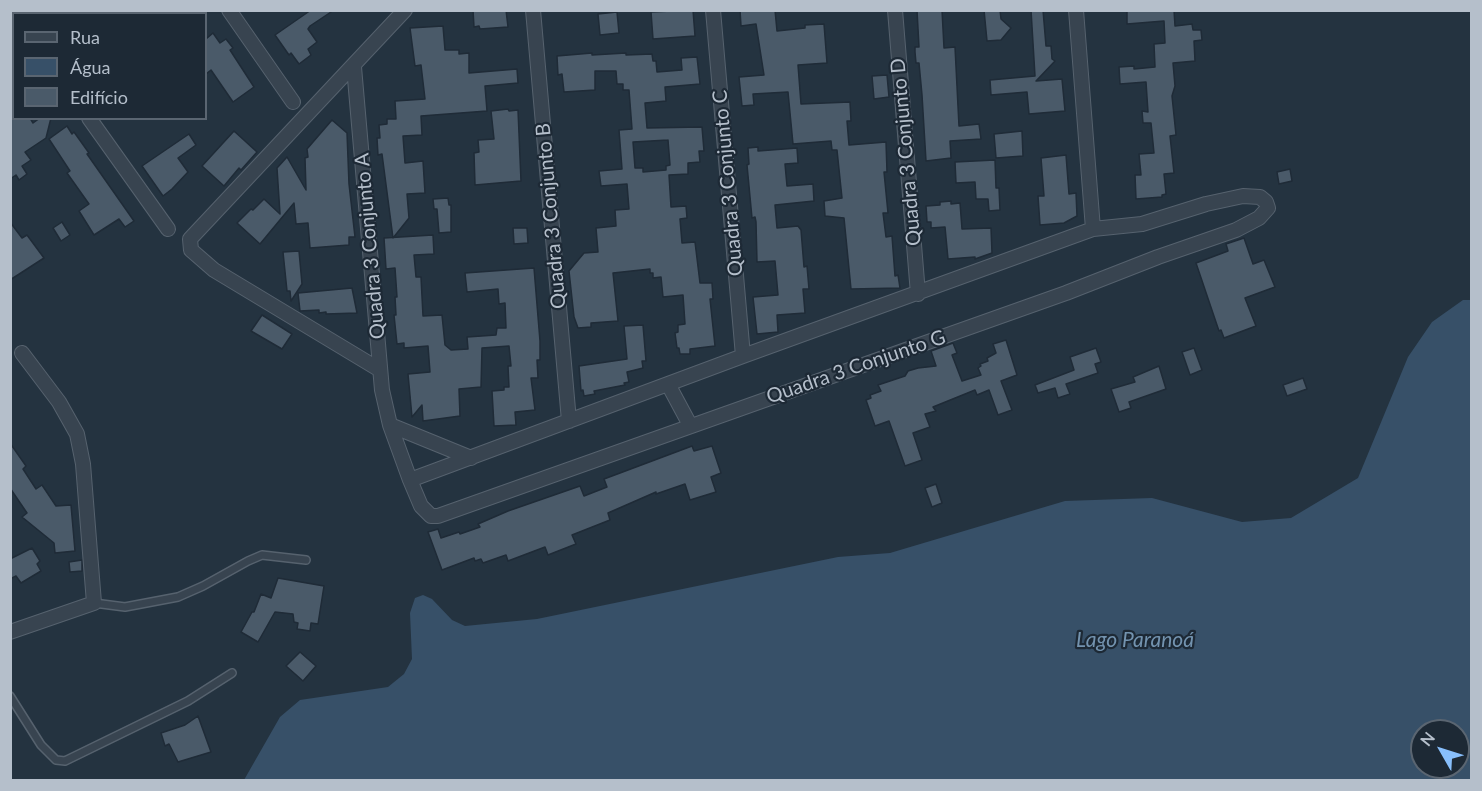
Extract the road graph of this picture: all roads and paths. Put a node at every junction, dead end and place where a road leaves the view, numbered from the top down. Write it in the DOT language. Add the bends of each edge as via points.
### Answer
graph roads {
  1 [pos="230,10"];
  2 [pos="405,10"];
  3 [pos="533,10"];
  4 [pos="713,10"];
  5 [pos="895,10"];
  6 [pos="1076,10"];
  7 [pos="354,67"];
  8 [pos="293,102"];
  9 [pos="90,120"];
  10 [pos="168,229"];
  11 [pos="1093,229"];
  12 [pos="918,294"];
  13 [pos="22,353"];
  14 [pos="743,356"];
  15 [pos="380,369"];
  16 [pos="668,384"];
  17 [pos="569,421"];
  18 [pos="390,425"];
  19 [pos="690,425"];
  20 [pos="471,458"];
  21 [pos="410,480"];
  22 [pos="438,516"];
  23 [pos="306,560"];
  24 [pos="94,603"];
  25 [pos="10,632"];
  26 [pos="232,673"];
  27 [pos="10,696"];
  1 -- 8 [label="street"];
  2 -- 7 [label="street"];
  3 -- 17 [label="street, Quadra 3 Conjunto B"];
  4 -- 14 [label="street, Quadra 3 Conjunto C"];
  5 -- 12 [label="street, Quadra 3 Conjunto D"];
  6 -- 11 [label="street"];
  7 -- 15 [label="street, Quadra 3 Conjunto A"];
  7 -- 15 [label="street" via="190,239 191,250 214,270"];
  9 -- 10 [label="street"];
  11 -- 12 [label="street"];
  11 -- 19 [label="street, Quadra 3 Conjunto G" via="1142,224 1243,196 1260,197 1268,208 1259,218 1236,230"];
  12 -- 14 [label="street"];
  13 -- 24 [label="street" via="78,434"];
  14 -- 16 [label="street"];
  15 -- 18 [label="street, Quadra 3 Conjunto A"];
  16 -- 17 [label="street"];
  16 -- 19 [label="street"];
  17 -- 20 [label="street"];
  18 -- 20 [label="street"];
  18 -- 21 [label="street, Quadra 3 Conjunto A"];
  19 -- 22 [label="street, Quadra 3 Conjunto G"];
  20 -- 21 [label="street"];
  21 -- 22 [label="street, Quadra 3 Conjunto A" via="426,513"];
  23 -- 24 [label="lane" via="262,555 178,597 125,607"];
  24 -- 25 [label="street"];
  26 -- 27 [label="lane" via="188,701 65,761 56,760 45,750"];
}
